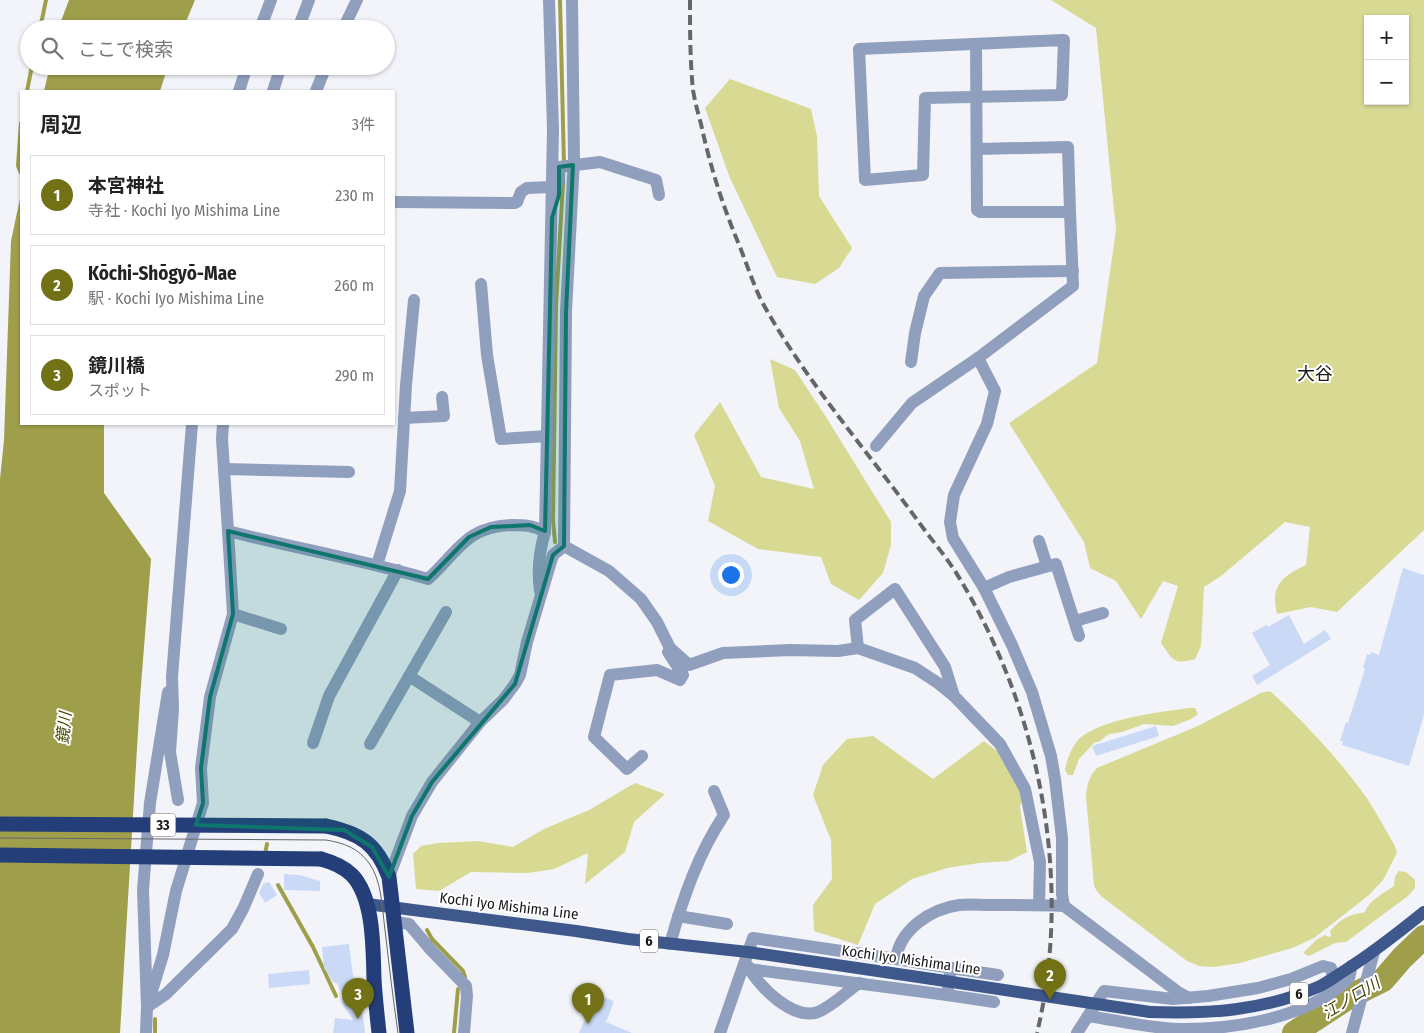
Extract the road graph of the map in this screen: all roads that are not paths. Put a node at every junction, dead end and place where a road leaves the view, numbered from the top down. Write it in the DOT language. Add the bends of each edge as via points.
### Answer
graph roads {
  1 [pos="271,0"];
  2 [pos="309,0"];
  3 [pos="357,0"];
  4 [pos="550,0"];
  5 [pos="572,0"];
  6 [pos="263,20"];
  7 [pos="301,20"];
  8 [pos="347,20"];
  9 [pos="976,44"];
  10 [pos="244,75"];
  11 [pos="278,75"];
  12 [pos="322,75"];
  13 [pos="239,90"];
  14 [pos="273,90"];
  15 [pos="316,90"];
  16 [pos="976,98"];
  17 [pos="976,149"];
  18 [pos="565,166"];
  19 [pos="552,187"];
  20 [pos="659,195"];
  21 [pos="395,202"];
  22 [pos="1070,212"];
  23 [pos="552,218"];
  24 [pos="1073,271"];
  25 [pos="481,284"];
  26 [pos="414,300"];
  27 [pos="978,358"];
  28 [pos="911,362"];
  29 [pos="442,397"];
  30 [pos="404,418"];
  31 [pos="192,425"];
  32 [pos="223,425"];
  33 [pos="547,436"];
  34 [pos="876,446"];
  35 [pos="224,469"];
  36 [pos="349,472"];
  37 [pos="228,531"];
  38 [pos="544,532"];
  39 [pos="1039,541"];
  40 [pos="564,546"];
  41 [pos="377,565"];
  42 [pos="1046,566"];
  43 [pos="398,570"];
  44 [pos="984,588"];
  45 [pos="541,596"];
  46 [pos="446,612"];
  47 [pos="651,613"];
  48 [pos="1103,613"];
  49 [pos="233,614"];
  50 [pos="1075,621"];
  51 [pos="281,629"];
  52 [pos="1079,636"];
  53 [pos="858,648"];
  54 [pos="409,676"];
  55 [pos="172,677"];
  56 [pos="954,696"];
  57 [pos="480,722"];
  58 [pos="313,743"];
  59 [pos="370,744"];
  60 [pos="642,756"];
  61 [pos="714,791"];
  62 [pos="178,800"];
  63 [pos="0,824"];
  64 [pos="0,854"];
  65 [pos="258,874"];
  66 [pos="389,877"];
  67 [pos="367,904"];
  68 [pos="1039,905"];
  69 [pos="1064,906"];
  70 [pos="1424,912"];
  71 [pos="393,915"];
  72 [pos="678,916"];
  73 [pos="727,924"];
  74 [pos="670,944"];
  75 [pos="1374,952"];
  76 [pos="896,959"];
  77 [pos="748,961"];
  78 [pos="1352,966"];
  79 [pos="951,968"];
  80 [pos="998,975"];
  81 [pos="1333,978"];
  82 [pos="859,983"];
  83 [pos="947,995"];
  84 [pos="1189,998"];
  85 [pos="994,1002"];
  86 [pos="148,1007"];
  87 [pos="1088,1016"];
  88 [pos="1152,1030"];
  89 [pos="1220,1030"];
  90 [pos="146,1033"];
  91 [pos="379,1033"];
  92 [pos="407,1033"];
  93 [pos="464,1033"];
  94 [pos="720,1033"];
  95 [pos="1077,1033"];
  96 [pos="1352,1033"];
  1 -- 6 [label="street"];
  2 -- 7 [label="street"];
  3 -- 8 [label="street"];
  4 -- 19 [label="street"];
  5 -- 18 [label="street"];
  9 -- 16 [label="street"];
  9 -- 16 [label="street" via="1064,40 1062,94"];
  9 -- 16 [label="street" via="859,49 865,180 923,175 925,98"];
  10 -- 13 [label="street"];
  11 -- 14 [label="street"];
  12 -- 15 [label="street"];
  16 -- 17 [label="street"];
  17 -- 22 [label="street" via="977,210"];
  17 -- 22 [label="street" via="1068,147"];
  18 -- 20 [label="street" via="600,162 656,180"];
  18 -- 23 [label="street"];
  18 -- 40 [label="street"];
  19 -- 21 [label="street" via="527,188 518,202"];
  19 -- 23 [label="street"];
  22 -- 24 [label="street"];
  23 -- 33 [label="street"];
  24 -- 27 [label="street" via="1073,286"];
  24 -- 28 [label="street" via="940,273 924,296"];
  25 -- 33 [label="street" via="487,356 501,439"];
  26 -- 30 [label="street"];
  27 -- 34 [label="street" via="912,402"];
  27 -- 44 [label="street" via="995,391 988,424 954,495 950,522 953,538"];
  29 -- 30 [label="street" via="444,416"];
  30 -- 41 [label="street" via="400,491"];
  31 -- 55 [label="street"];
  32 -- 35 [label="street"];
  33 -- 38 [label="street"];
  35 -- 36 [label="street"];
  35 -- 37 [label="street"];
  37 -- 41 [label="street"];
  37 -- 49 [label="street"];
  38 -- 43 [label="street" via="530,525 491,527 469,537 428,579"];
  38 -- 45 [label="street" via="538,572"];
  39 -- 42 [label="street"];
  40 -- 45 [label="street" via="553,556"];
  40 -- 47 [label="street" via="609,571 641,599"];
  41 -- 43 [label="street"];
  42 -- 44 [label="street"];
  42 -- 50 [label="street" via="1056,564"];
  43 -- 58 [label="street" via="329,696"];
  44 -- 69 [label="street" via="1032,692 1051,756 1062,838"];
  45 -- 57 [label="street" via="520,675 510,693"];
  46 -- 54 [label="street"];
  47 -- 53 [label="street" via="670,648 689,665 723,653"];
  47 -- 60 [label="street" via="649,625 683,674 680,680 657,670 610,675 594,738 627,769"];
  48 -- 50 [label="street"];
  49 -- 51 [label="street"];
  49 -- 86 [label="street" via="210,697 202,768 203,803 176,890"];
  50 -- 52 [label="street"];
  53 -- 56 [label="street" via="915,668"];
  53 -- 56 [label="street" via="854,620 896,589 945,667"];
  54 -- 57 [label="street"];
  54 -- 59 [label="street"];
  55 -- 62 [label="street" via="170,752"];
  55 -- 86 [label="street" via="164,706 150,803 143,890"];
  56 -- 68 [label="street" via="1000,744 1025,788 1040,862"];
  57 -- 66 [label="street" via="432,782 412,816"];
  61 -- 72 [label="street" via="724,814 696,865"];
  63 -- 66 [label="highway, 33, bridge" via="326,826 358,836 372,847 383,861"];
  64 -- 67 [label="highway, 33, bridge" via="321,859 335,863 351,874"];
  65 -- 86 [label="street" via="232,929 166,994"];
  66 -- 71 [label="highway, 33"];
  67 -- 71 [label="main road, Kochi Iyo Mishima Line / 6"];
  67 -- 91 [label="highway, 33" via="374,950"];
  68 -- 69 [label="street"];
  68 -- 76 [label="street" via="958,905 933,913 907,934"];
  69 -- 84 [label="street"];
  70 -- 75 [label="main road, Kochi Iyo Mishima Line / 6"];
  71 -- 74 [label="main road, Kochi Iyo Mishima Line / 6"];
  71 -- 92 [label="highway, 33"];
  71 -- 93 [label="street" via="409,924 466,986"];
  72 -- 73 [label="street"];
  72 -- 74 [label="street"];
  74 -- 77 [label="main road, Kochi Iyo Mishima Line / 6"];
  75 -- 78 [label="main road, Kochi Iyo Mishima Line / 6"];
  75 -- 96 [label="street"];
  76 -- 77 [label="street" via="754,938"];
  76 -- 79 [label="street"];
  77 -- 81 [label="main road, Kochi Iyo Mishima Line / 6, bridge" via="932,979 1150,1012 1196,1013 1254,1007 1280,1001"];
  77 -- 82 [label="street"];
  77 -- 82 [label="street" via="752,975 776,998 794,1011 805,1014 827,1007"];
  77 -- 94 [label="street"];
  78 -- 81 [label="main road, Kochi Iyo Mishima Line / 6"];
  78 -- 89 [label="street" via="1349,979 1324,998 1274,1017"];
  79 -- 80 [label="street"];
  79 -- 83 [label="street"];
  81 -- 84 [label="street" via="1331,968 1323,966 1258,988"];
  82 -- 83 [label="street"];
  83 -- 85 [label="street"];
  84 -- 87 [label="street" via="1104,991"];
  86 -- 90 [label="street"];
  87 -- 88 [label="street"];
  87 -- 95 [label="street"];
  88 -- 89 [label="street"];
}
